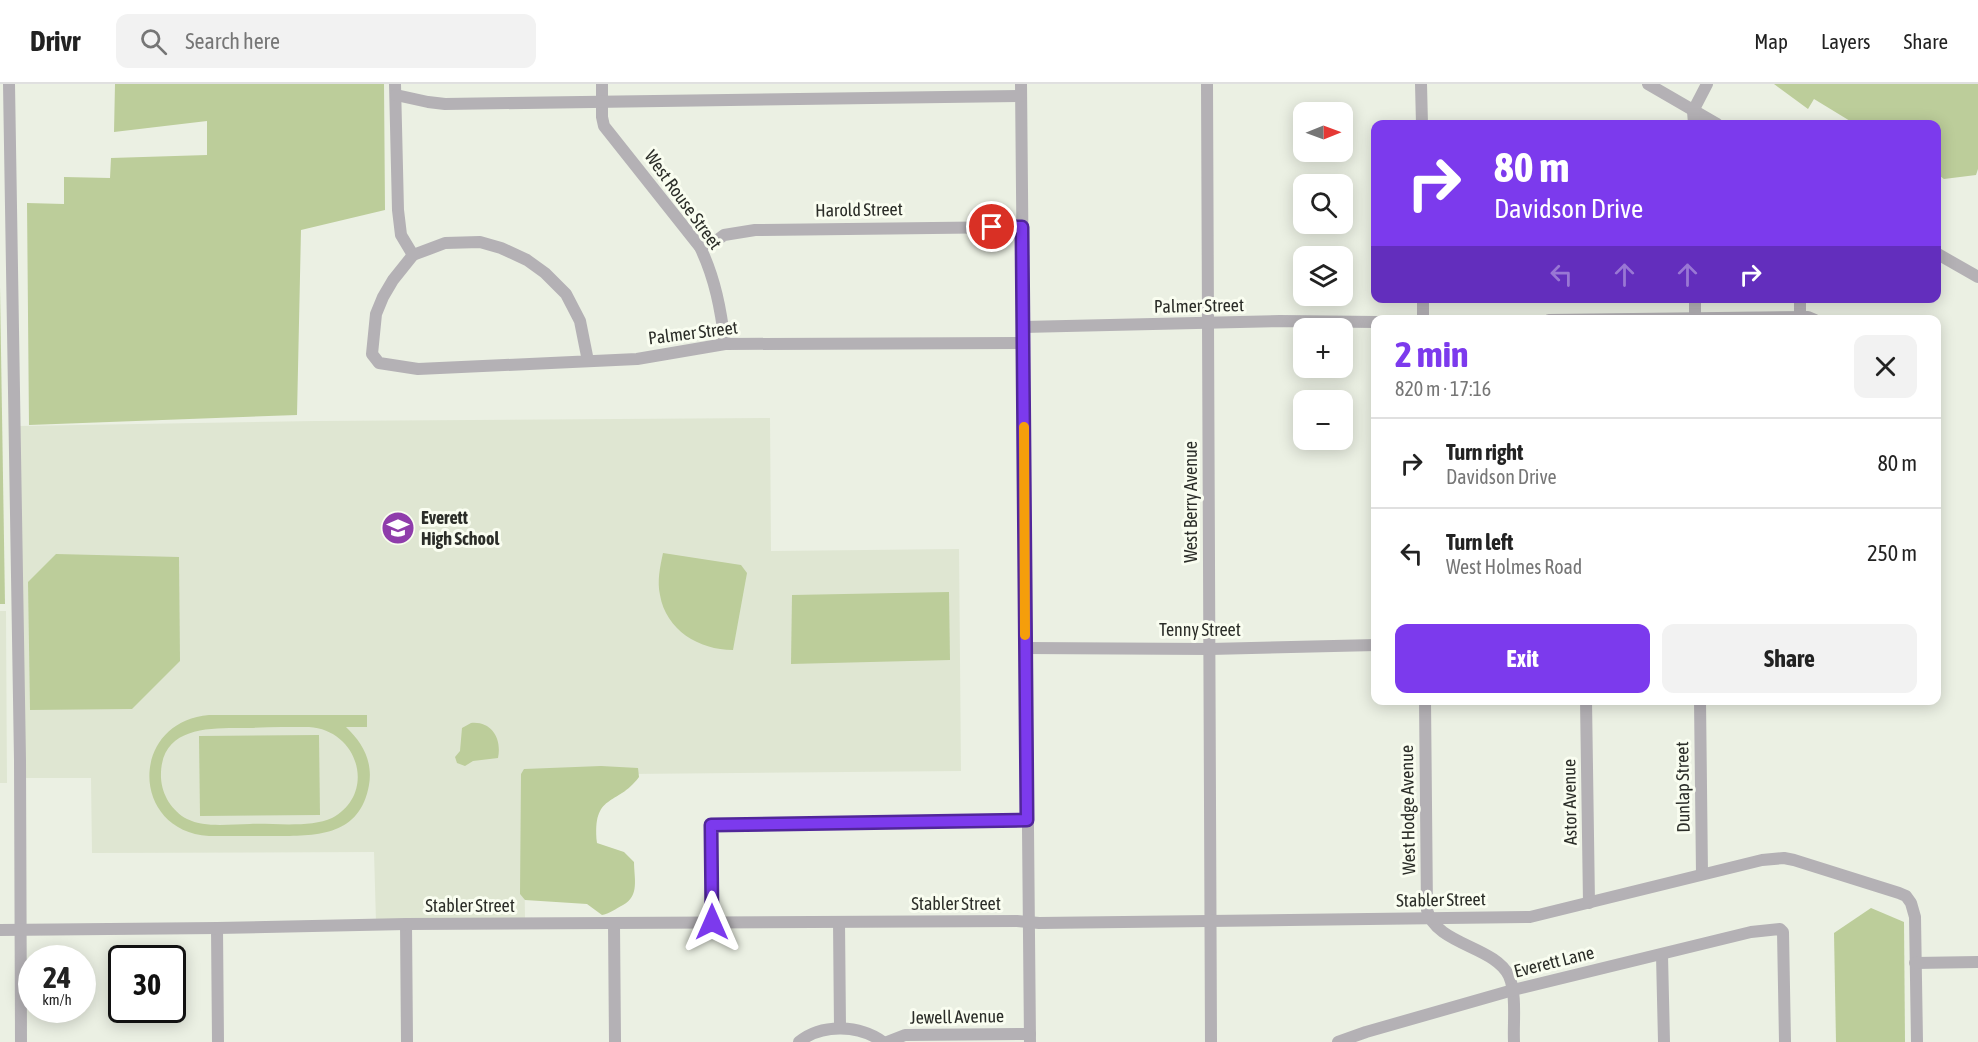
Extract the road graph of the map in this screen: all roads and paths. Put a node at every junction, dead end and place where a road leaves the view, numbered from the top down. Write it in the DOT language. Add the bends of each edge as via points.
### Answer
graph roads {
  1 [pos="9,84"];
  2 [pos="602,84"];
  3 [pos="1207,84"];
  4 [pos="1421,84"];
  5 [pos="1648,84"];
  6 [pos="1707,84"];
  7 [pos="395,89"];
  8 [pos="1021,90"];
  9 [pos="602,101"];
  10 [pos="1693,111"];
  11 [pos="1422,120"];
  12 [pos="1694,120"];
  13 [pos="1710,120"];
  14 [pos="1022,227"];
  15 [pos="700,247"];
  16 [pos="413,255"];
  17 [pos="1941,256"];
  18 [pos="1978,277"];
  19 [pos="1371,322"];
  20 [pos="1208,324"];
  21 [pos="1023,327"];
  22 [pos="724,344"];
  23 [pos="1023,344"];
  24 [pos="588,361"];
  25 [pos="1371,645"];
  26 [pos="1025,648"];
  27 [pos="1210,649"];
  28 [pos="1425,705"];
  29 [pos="1586,705"];
  30 [pos="1700,705"];
  31 [pos="1027,820"];
  32 [pos="1702,874"];
  33 [pos="1589,903"];
  34 [pos="1429,918"];
  35 [pos="1211,921"];
  36 [pos="712,922"];
  37 [pos="839,922"];
  38 [pos="1028,922"];
  39 [pos="406,924"];
  40 [pos="614,924"];
  41 [pos="217,928"];
  42 [pos="0,930"];
  43 [pos="21,930"];
  44 [pos="1662,955"];
  45 [pos="1978,962"];
  46 [pos="1915,963"];
  47 [pos="1513,990"];
  48 [pos="840,1028"];
  49 [pos="1030,1038"];
  50 [pos="21,1042"];
  51 [pos="218,1042"];
  52 [pos="407,1042"];
  53 [pos="615,1042"];
  54 [pos="799,1042"];
  55 [pos="885,1042"];
  56 [pos="1211,1042"];
  57 [pos="1338,1042"];
  58 [pos="1514,1042"];
  59 [pos="1664,1042"];
  60 [pos="1785,1042"];
  61 [pos="1917,1042"];
  1 -- 43 [label="street"];
  2 -- 9 [label="street, West Rouse Street"];
  3 -- 20 [label="street, West Berry Avenue"];
  4 -- 11 [label="street"];
  5 -- 10 [label="street"];
  6 -- 10 [label="street"];
  7 -- 9 [label="street" via="445,104"];
  7 -- 16 [label="street" via="398,210 401,235"];
  8 -- 9 [label="street"];
  8 -- 14 [label="street"];
  9 -- 15 [label="street, West Rouse Street" via="604,126"];
  10 -- 12 [label="street"];
  10 -- 13 [label="street"];
  14 -- 15 [label="street, Harold Street" via="755,230 724,235"];
  14 -- 21 [label="street"];
  15 -- 22 [label="street, West Rouse Street" via="710,268"];
  16 -- 24 [label="street" via="445,243 480,242 527,260 566,294 580,321"];
  16 -- 24 [label="street, Palmer Street" via="393,280 376,314 372,354 379,363 418,369"];
  17 -- 18 [label="street"];
  19 -- 20 [label="street, Palmer Street"];
  20 -- 21 [label="street, Palmer Street"];
  20 -- 27 [label="street, West Berry Avenue"];
  21 -- 23 [label="street"];
  22 -- 23 [label="street, Palmer Street"];
  22 -- 24 [label="street, Palmer Street" via="637,359"];
  23 -- 26 [label="street"];
  25 -- 27 [label="street, Tenny Street"];
  26 -- 27 [label="street, Tenny Street"];
  26 -- 31 [label="street"];
  27 -- 35 [label="street, West Berry Avenue"];
  28 -- 34 [label="street, West Hodge Avenue"];
  29 -- 33 [label="street, Astor Avenue"];
  30 -- 32 [label="street, Dunlap Street"];
  31 -- 36 [label="street" via="711,825"];
  31 -- 38 [label="street"];
  32 -- 33 [label="street, Stabler Street"];
  32 -- 46 [label="street, Stabler Street" via="1784,858 1899,893 1906,896 1914,909"];
  33 -- 34 [label="street, Stabler Street" via="1530,917"];
  34 -- 35 [label="street, Stabler Street"];
  34 -- 47 [label="street" via="1505,970"];
  35 -- 38 [label="street, Stabler Street"];
  35 -- 56 [label="street, West Berry Avenue"];
  36 -- 37 [label="street, Stabler Street"];
  36 -- 40 [label="street, Stabler Street"];
  37 -- 38 [label="street, Stabler Street"];
  37 -- 48 [label="street"];
  38 -- 49 [label="street"];
  39 -- 40 [label="street, Stabler Street"];
  39 -- 41 [label="street, Stabler Street"];
  39 -- 52 [label="street"];
  40 -- 53 [label="street"];
  41 -- 43 [label="street, Stabler Street"];
  41 -- 51 [label="street"];
  42 -- 43 [label="street, Stabler Street"];
  43 -- 50 [label="street"];
  44 -- 47 [label="street, Everett Lane"];
  44 -- 59 [label="street"];
  44 -- 60 [label="street, Everett Lane" via="1751,932 1780,929"];
  45 -- 46 [label="street"];
  46 -- 61 [label="street"];
  47 -- 57 [label="street, Everett Lane"];
  47 -- 58 [label="street"];
  48 -- 54 [label="street, Jewell Avenue" via="812,1033"];
  48 -- 55 [label="street, Jewell Avenue" via="876,1036"];
  49 -- 55 [label="street, Jewell Avenue" via="905,1035"];
}
